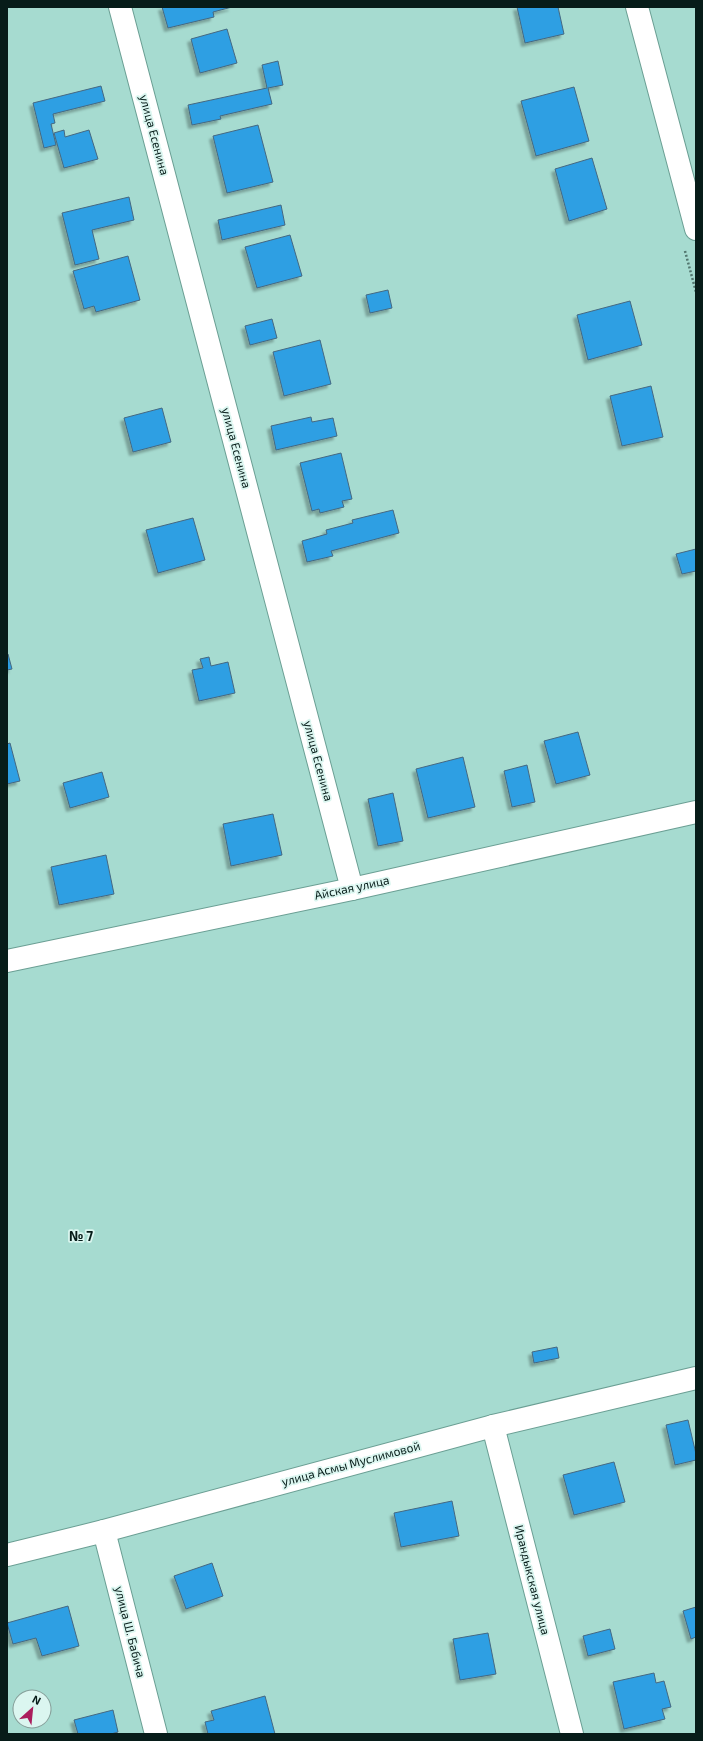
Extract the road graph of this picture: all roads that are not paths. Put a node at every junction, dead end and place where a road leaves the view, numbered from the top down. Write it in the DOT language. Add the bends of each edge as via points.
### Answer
graph roads {
  1 [pos="120,7"];
  2 [pos="638,7"];
  3 [pos="696,229"];
  4 [pos="696,812"];
  5 [pos="352,889"];
  6 [pos="7,961"];
  7 [pos="696,1378"];
  8 [pos="493,1426"];
  9 [pos="104,1531"];
  10 [pos="7,1555"];
  11 [pos="156,1734"];
  12 [pos="572,1734"];
  1 -- 5 [label="street, улица Есенина"];
  2 -- 3 [label="street"];
  4 -- 5 [label="street, Айская улица"];
  5 -- 6 [label="street, Айская улица"];
  7 -- 8 [label="street, улица Асмы Муслимовой"];
  8 -- 9 [label="street, улица Асмы Муслимовой"];
  8 -- 12 [label="street, Ирандыкская улица"];
  9 -- 10 [label="street, улица Асмы Муслимовой"];
  9 -- 11 [label="street, улица Ш. Бабича"];
}
